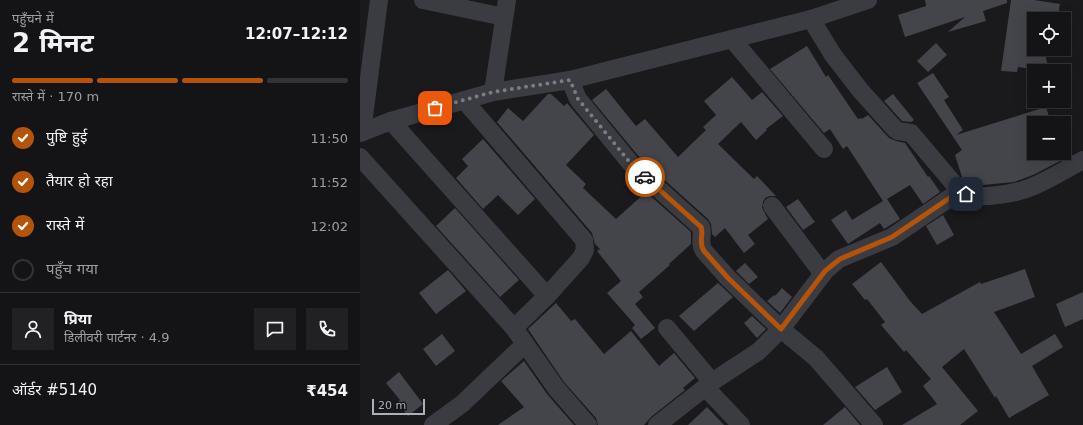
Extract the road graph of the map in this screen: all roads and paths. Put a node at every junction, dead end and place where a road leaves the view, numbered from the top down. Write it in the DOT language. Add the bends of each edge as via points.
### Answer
graph roads {
  1 [pos="379,0"];
  2 [pos="423,0"];
  3 [pos="868,0"];
  4 [pos="834,6"];
  5 [pos="506,9"];
  6 [pos="811,19"];
  7 [pos="732,39"];
  8 [pos="570,80"];
  9 [pos="493,92"];
  10 [pos="464,100"];
  11 [pos="391,122"];
  12 [pos="361,132"];
  13 [pos="824,149"];
  14 [pos="360,157"];
  15 [pos="1083,160"];
  16 [pos="960,191"];
  17 [pos="772,206"];
  18 [pos="823,274"];
  19 [pos="547,296"];
  20 [pos="514,328"];
  21 [pos="667,328"];
  22 [pos="781,329"];
  23 [pos="525,344"];
  24 [pos="708,385"];
  25 [pos="662,424"];
  26 [pos="433,425"];
  27 [pos="588,425"];
  28 [pos="741,425"];
  29 [pos="874,425"];
  1 -- 12 [label="street"];
  2 -- 5 [label="street"];
  3 -- 4 [label="street"];
  4 -- 6 [label="street"];
  5 -- 9 [label="street"];
  6 -- 7 [label="street"];
  6 -- 16 [label="street" via="833,55 860,90 895,129 911,133"];
  7 -- 8 [label="street"];
  7 -- 13 [label="street"];
  8 -- 9 [label="street"];
  8 -- 22 [label="street" via="578,99 632,165 701,227 701,246 704,251"];
  9 -- 10 [label="street"];
  10 -- 11 [label="street"];
  10 -- 19 [label="street" via="584,240 585,250 581,258"];
  11 -- 12 [label="street"];
  11 -- 19 [label="street"];
  14 -- 20 [label="street"];
  15 -- 16 [label="street" via="1023,190 980,197"];
  16 -- 18 [label="street" via="892,237 840,259"];
  17 -- 18 [label="street"];
  18 -- 22 [label="street"];
  19 -- 20 [label="street"];
  20 -- 23 [label="street"];
  21 -- 24 [label="street"];
  22 -- 24 [label="street" via="759,351"];
  22 -- 29 [label="street" via="816,358"];
  23 -- 26 [label="street" via="462,404"];
  23 -- 27 [label="street" via="556,388"];
  24 -- 25 [label="street"];
  24 -- 28 [label="street"];
}
